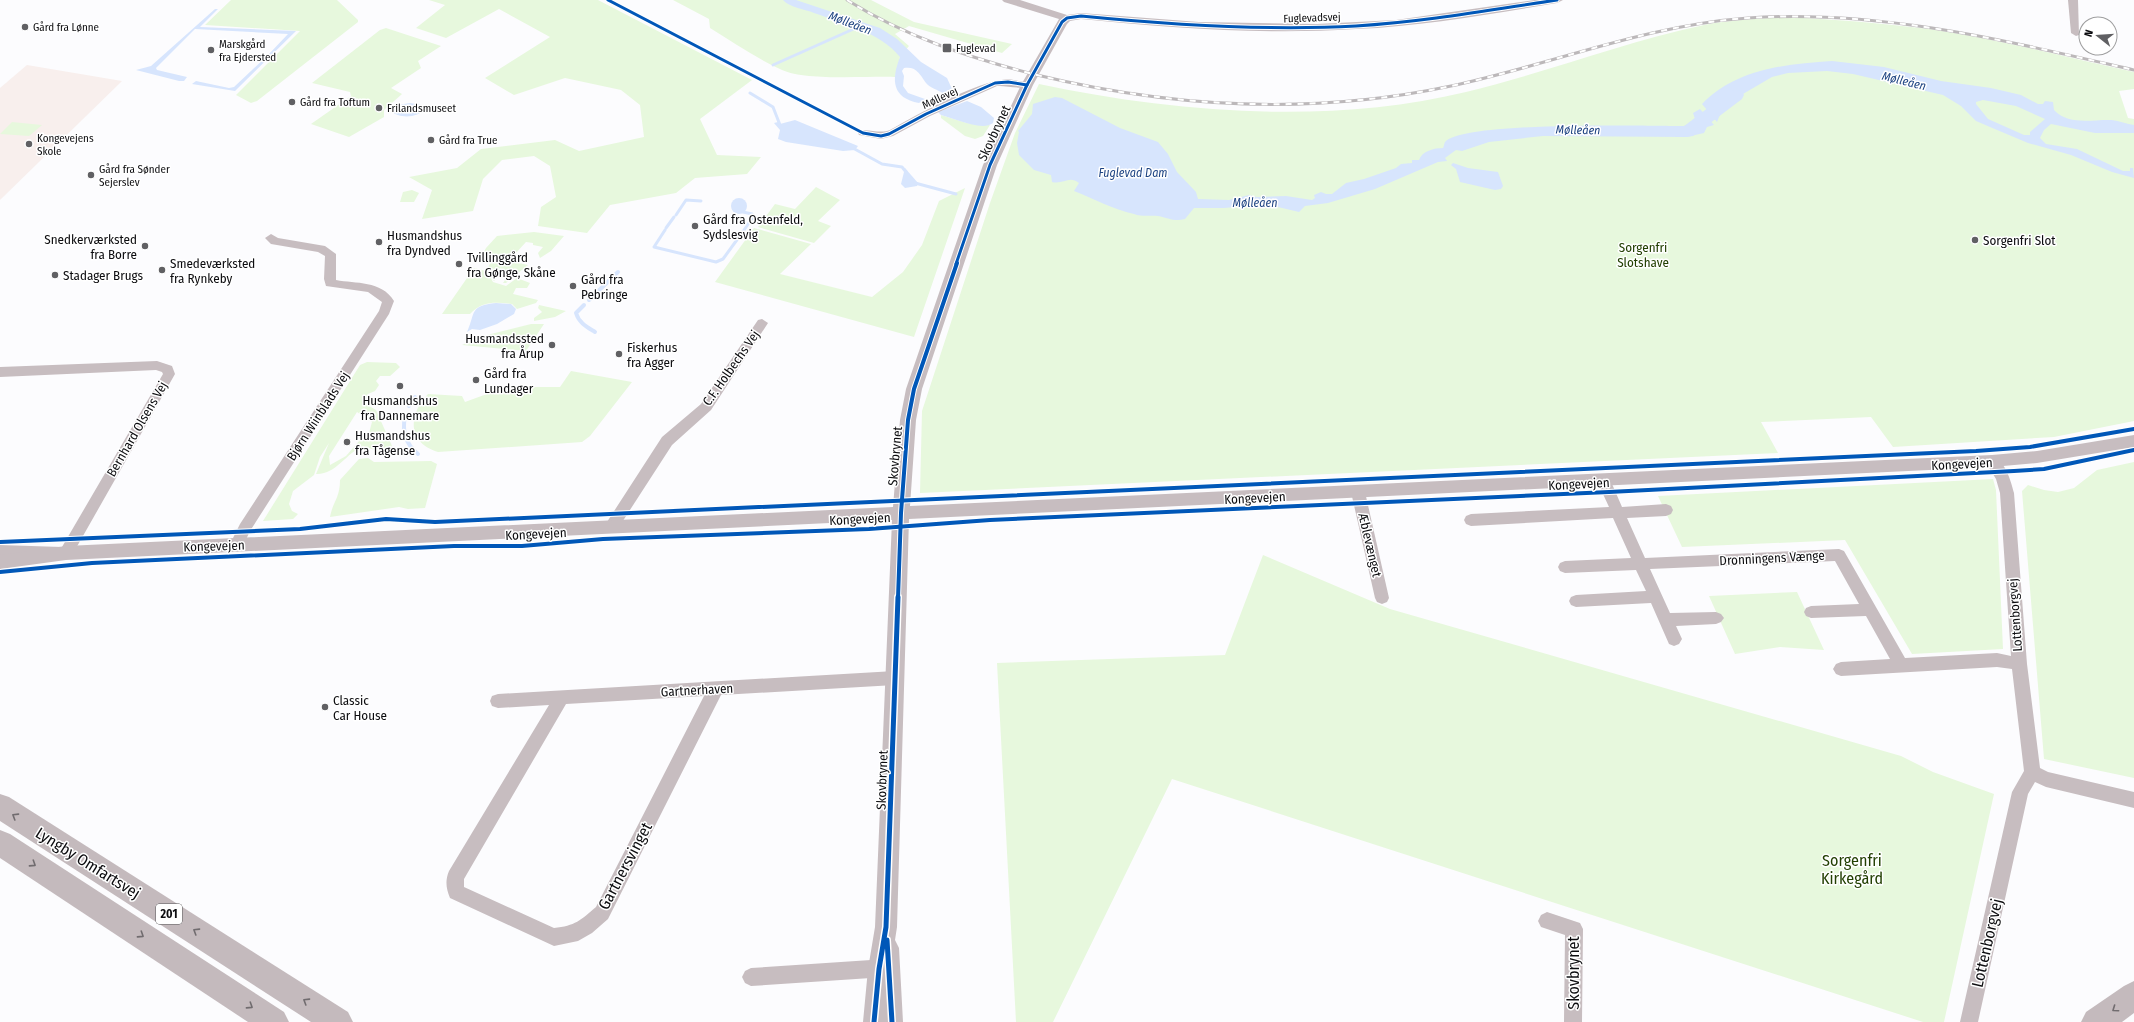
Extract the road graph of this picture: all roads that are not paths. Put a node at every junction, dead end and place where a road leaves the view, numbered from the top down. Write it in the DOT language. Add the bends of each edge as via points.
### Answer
graph roads {
  1 [pos="1008,0"];
  2 [pos="1557,0"];
  3 [pos="2073,0"];
  4 [pos="1067,18"];
  5 [pos="2076,33"];
  6 [pos="1027,85"];
  7 [pos="863,133"];
  8 [pos="271,238"];
  9 [pos="762,323"];
  10 [pos="0,372"];
  11 [pos="2134,441"];
  12 [pos="1992,461"];
  13 [pos="1604,481"];
  14 [pos="1358,492"];
  15 [pos="1666,510"];
  16 [pos="901,513"];
  17 [pos="1618,513"];
  18 [pos="1471,520"];
  19 [pos="612,526"];
  20 [pos="236,546"];
  21 [pos="0,551"];
  22 [pos="66,553"];
  23 [pos="0,562"];
  24 [pos="1641,564"];
  25 [pos="1565,567"];
  26 [pos="1656,597"];
  27 [pos="1382,598"];
  28 [pos="1576,601"];
  29 [pos="1870,610"];
  30 [pos="1811,612"];
  31 [pos="1716,618"];
  32 [pos="1666,620"];
  33 [pos="1674,639"];
  34 [pos="2019,664"];
  35 [pos="1902,665"];
  36 [pos="1841,669"];
  37 [pos="895,678"];
  38 [pos="716,689"];
  39 [pos="562,697"];
  40 [pos="498,701"];
  41 [pos="2032,772"];
  42 [pos="2134,800"];
  43 [pos="0,806"];
  44 [pos="0,843"];
  45 [pos="1547,921"];
  46 [pos="885,968"];
  47 [pos="751,977"];
  48 [pos="2134,996"];
  49 [pos="274,1022"];
  50 [pos="338,1022"];
  51 [pos="874,1022"];
  52 [pos="892,1022"];
  53 [pos="1573,1022"];
  54 [pos="1969,1022"];
  55 [pos="2096,1022"];
  1 -- 4 [label="street, Fuglevadsvej"];
  2 -- 4 [label="street, Fuglevadsvej" via="1394,23 1308,28 1186,25 1081,16"];
  3 -- 5 [label="street"];
  4 -- 6 [label="street, Skovbrynet" via="1062,22"];
  6 -- 7 [label="street, Møllevej" via="996,83 889,134 881,136"];
  6 -- 16 [label="street, Skovbrynet" via="980,190 914,389 908,420"];
  8 -- 20 [label="street, Bjørn Wiinblads Vej" via="275,241 321,249 330,254 332,261 328,276 330,283 376,289 384,294 388,301 385,311 245,528"];
  9 -- 19 [label="street, C.F. Holbechs Vej" via="706,407 667,441"];
  10 -- 22 [label="street, Bernhard Olsens Vej" via="157,365 168,369 169,374"];
  11 -- 12 [label="street, Kongevejen" via="2037,457"];
  12 -- 13 [label="street, Kongevejen"];
  12 -- 34 [label="street, Lottenborgvej" via="2003,478 2007,493"];
  13 -- 14 [label="street, Kongevejen"];
  13 -- 17 [label="street"];
  14 -- 16 [label="street, Kongevejen"];
  14 -- 27 [label="street, Æblevænget"];
  15 -- 17 [label="street"];
  16 -- 19 [label="street, Kongevejen"];
  16 -- 37 [label="street, Skovbrynet"];
  17 -- 18 [label="street"];
  17 -- 24 [label="street"];
  19 -- 20 [label="street, Kongevejen"];
  20 -- 22 [label="street, Kongevejen"];
  21 -- 22 [label="street, Kongevejen"];
  22 -- 23 [label="street, Kongevejen"];
  24 -- 25 [label="street, Dronningens Vænge"];
  24 -- 26 [label="street"];
  24 -- 29 [label="street, Dronningens Vænge" via="1839,555"];
  26 -- 28 [label="street"];
  26 -- 32 [label="street"];
  29 -- 30 [label="street"];
  29 -- 35 [label="street, Dronningens Vænge"];
  31 -- 32 [label="street"];
  32 -- 33 [label="street"];
  34 -- 35 [label="street" via="1997,660"];
  34 -- 41 [label="street, Lottenborgvej"];
  35 -- 36 [label="street"];
  37 -- 38 [label="street, Gartnerhaven"];
  37 -- 46 [label="street, Skovbrynet"];
  38 -- 39 [label="street, Gartnerhaven"];
  38 -- 39 [label="street, Gartnersvinget" via="602,913 572,935 554,936 456,892 455,877"];
  39 -- 40 [label="street, Gartnerhaven"];
  41 -- 42 [label="street" via="2046,778"];
  41 -- 54 [label="street, Lottenborgvej" via="2020,792"];
  50 -- 43 [label="highway, Lyngby Omfartsvej / 201, one-way"];
  44 -- 49 [label="highway, 201, one-way"];
  45 -- 53 [label="street, Skovbrynet" via="1574,929"];
  46 -- 47 [label="street"];
  46 -- 51 [label="street, Skovbrynet"];
  46 -- 52 [label="street, Skovbrynet"];
  48 -- 55 [label="highway, one-way"];
}
